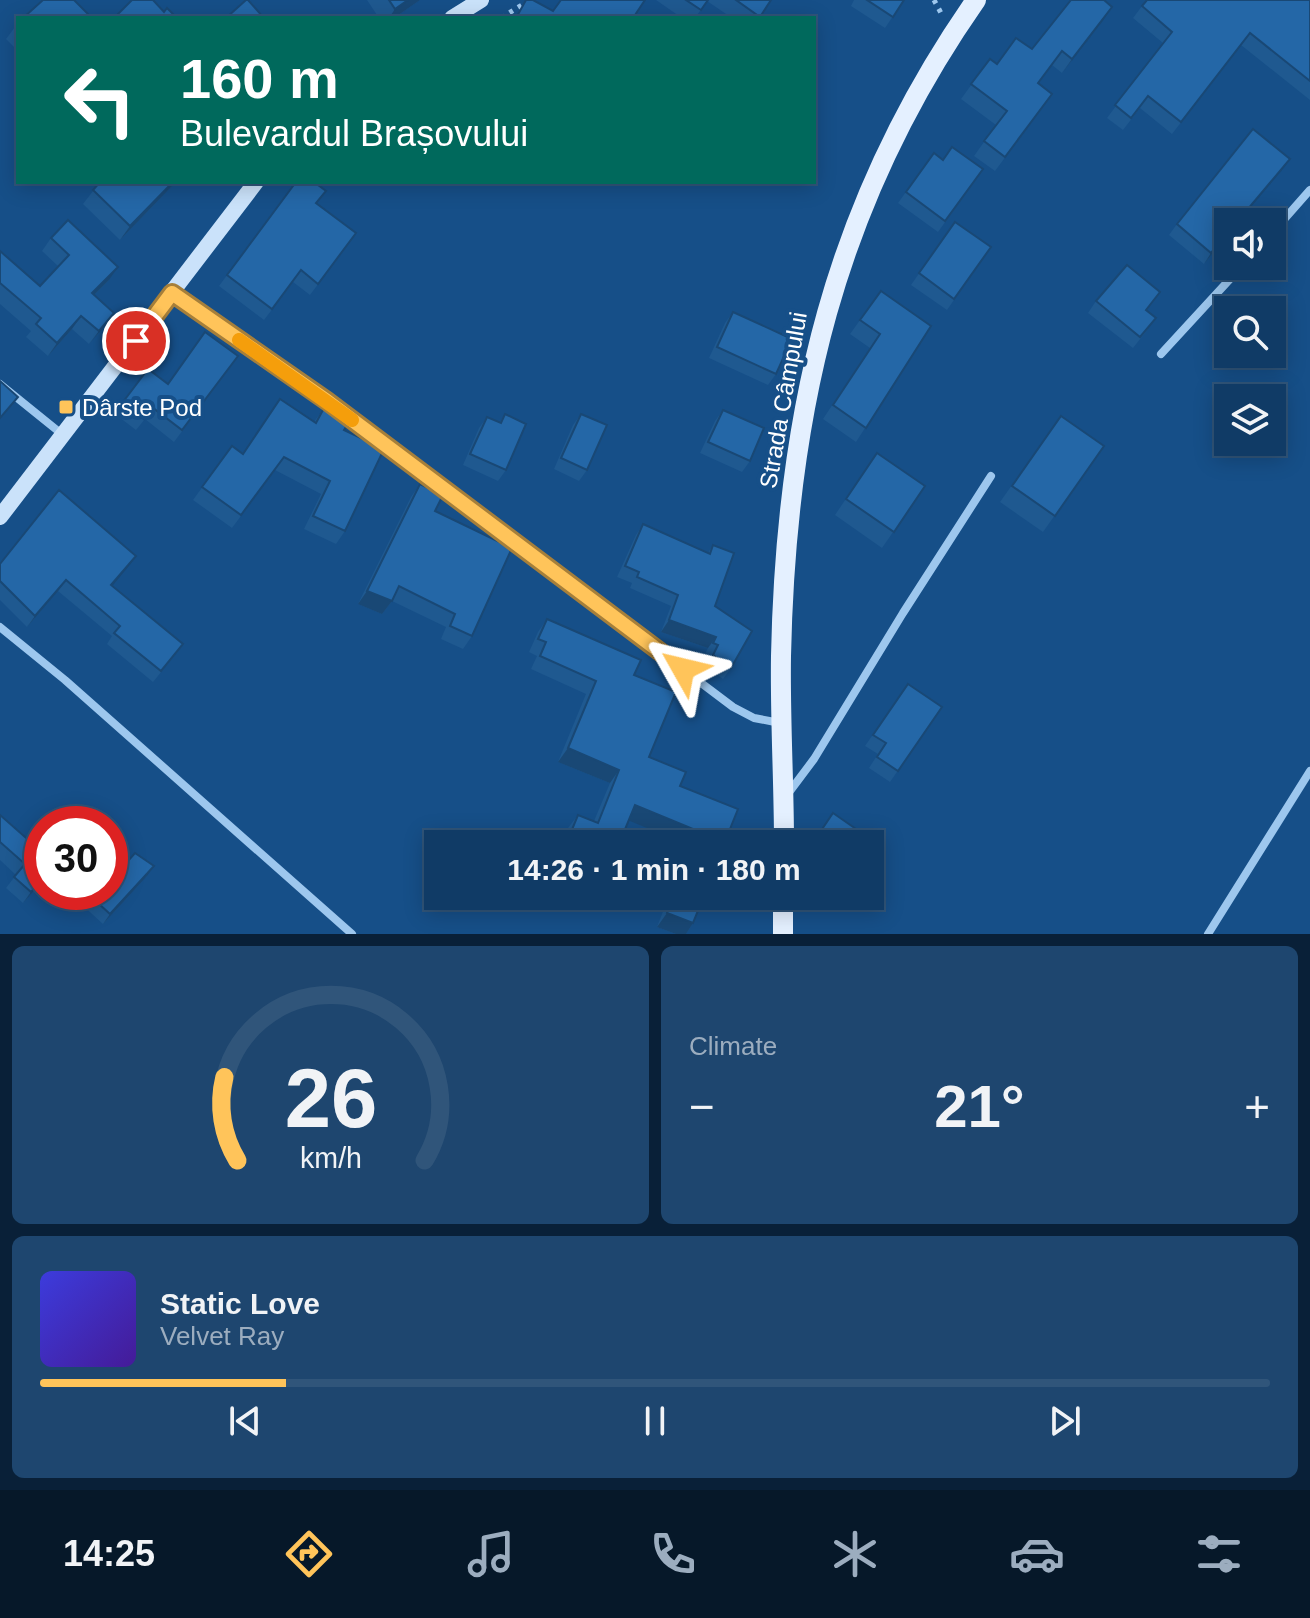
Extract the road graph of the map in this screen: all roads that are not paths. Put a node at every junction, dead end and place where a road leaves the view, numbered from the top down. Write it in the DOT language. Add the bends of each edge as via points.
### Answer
graph roads {
  1 [pos="481,0"];
  2 [pos="976,0"];
  3 [pos="455,16"];
  4 [pos="254,184"];
  5 [pos="1310,190"];
  6 [pos="1286,217"];
  7 [pos="1229,280"];
  8 [pos="172,293"];
  9 [pos="1161,354"];
  10 [pos="0,384"];
  11 [pos="63,435"];
  12 [pos="991,476"];
  13 [pos="0,517"];
  14 [pos="0,627"];
  15 [pos="782,723"];
  16 [pos="1310,771"];
  17 [pos="784,799"];
  18 [pos="784,830"];
  19 [pos="783,910"];
  20 [pos="352,934"];
  21 [pos="783,934"];
  22 [pos="1208,934"];
  1 -- 3 [label="main road"];
  2 -- 15 [label="main road, Strada Câmpului" via="875,177 830,293 812,358 791,500"];
  4 -- 8 [label="main road"];
  5 -- 6 [label="street"];
  7 -- 9 [label="street"];
  8 -- 11 [label="main road"];
  8 -- 15 [label="street" via="327,401 733,707"];
  10 -- 11 [label="street"];
  11 -- 13 [label="main road"];
  12 -- 17 [label="street"];
  14 -- 20 [label="street"];
  15 -- 17 [label="main road, Strada Câmpului"];
  16 -- 22 [label="street"];
  17 -- 18 [label="main road, Strada Câmpului"];
  19 -- 21 [label="main road"];
}
